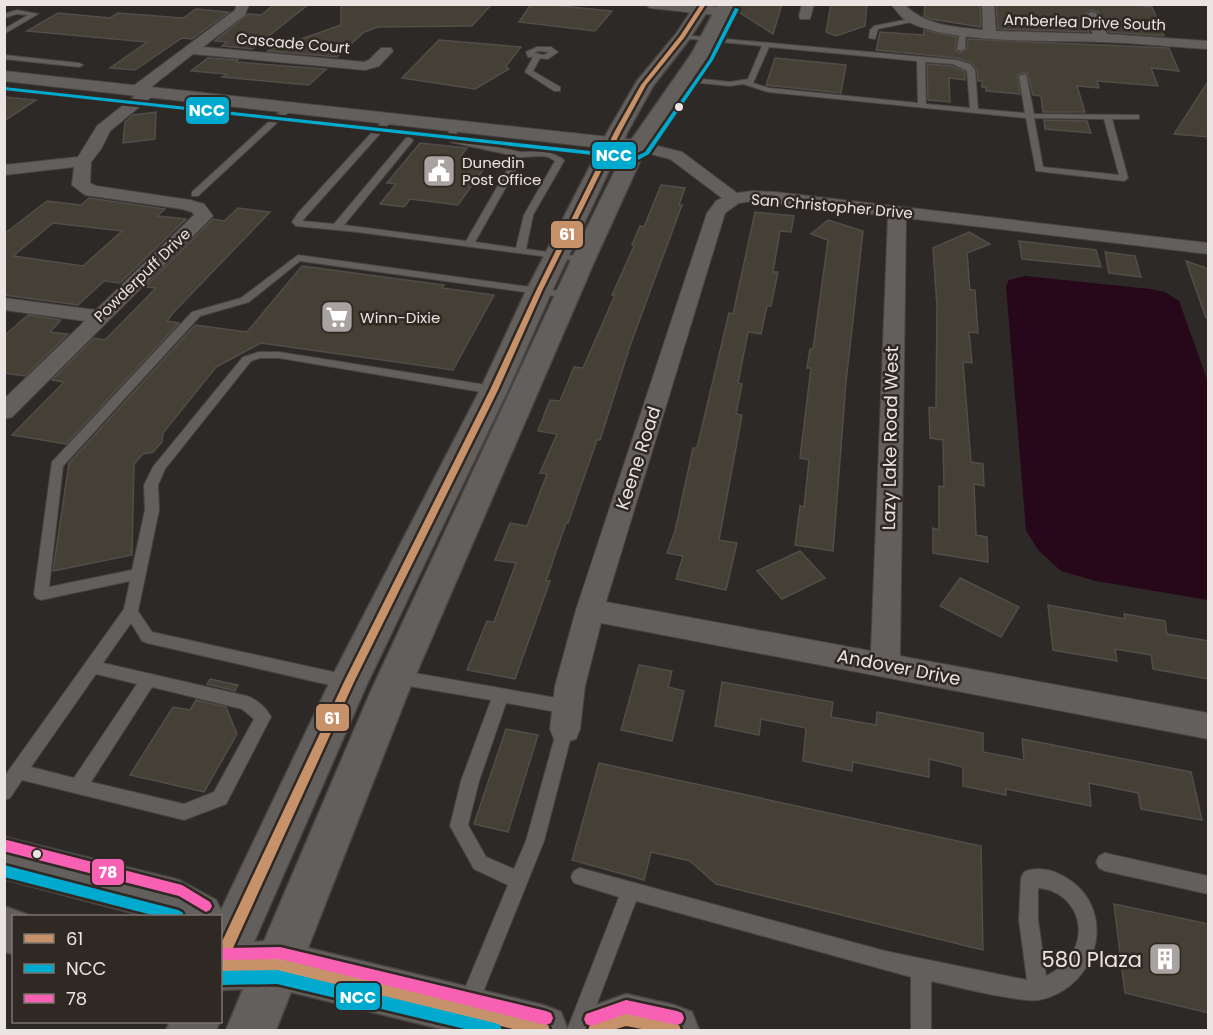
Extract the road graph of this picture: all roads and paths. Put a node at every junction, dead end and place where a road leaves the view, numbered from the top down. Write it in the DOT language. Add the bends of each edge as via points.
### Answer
graph roads {
  1 [pos="243,4"];
  2 [pos="650,4"];
  3 [pos="897,4"];
  4 [pos="988,4"];
  5 [pos="702,7"];
  6 [pos="725,8"];
  7 [pos="4,16"];
  8 [pos="1091,16"];
  9 [pos="914,20"];
  10 [pos="4,32"];
  11 [pos="963,32"];
  12 [pos="990,35"];
  13 [pos="682,38"];
  14 [pos="873,38"];
  15 [pos="1102,38"];
  16 [pos="709,40"];
  17 [pos="766,45"];
  18 [pos="1209,45"];
  19 [pos="961,49"];
  20 [pos="191,50"];
  21 [pos="386,51"];
  22 [pos="4,57"];
  23 [pos="537,57"];
  24 [pos="14,58"];
  25 [pos="921,59"];
  26 [pos="4,63"];
  27 [pos="79,65"];
  28 [pos="5,76"];
  29 [pos="1023,76"];
  30 [pos="684,79"];
  31 [pos="746,83"];
  32 [pos="557,89"];
  33 [pos="144,91"];
  34 [pos="922,105"];
  35 [pos="290,107"];
  36 [pos="974,111"];
  37 [pos="1029,116"];
  38 [pos="1107,117"];
  39 [pos="1136,117"];
  40 [pos="390,118"];
  41 [pos="489,138"];
  42 [pos="409,140"];
  43 [pos="625,144"];
  44 [pos="520,155"];
  45 [pos="83,161"];
  46 [pos="4,170"];
  47 [pos="195,194"];
  48 [pos="734,199"];
  49 [pos="897,211"];
  50 [pos="336,228"];
  51 [pos="469,244"];
  52 [pos="1209,248"];
  53 [pos="521,252"];
  54 [pos="569,258"];
  55 [pos="553,293"];
  56 [pos="4,304"];
  57 [pos="99,317"];
  58 [pos="508,392"];
  59 [pos="4,412"];
  60 [pos="139,574"];
  61 [pos="590,610"];
  62 [pos="131,611"];
  63 [pos="885,664"];
  64 [pos="93,667"];
  65 [pos="396,677"];
  66 [pos="148,679"];
  67 [pos="349,682"];
  68 [pos="501,695"];
  69 [pos="566,718"];
  70 [pos="1209,726"];
  71 [pos="19,772"];
  72 [pos="78,787"];
  73 [pos="4,792"];
  74 [pos="4,858"];
  75 [pos="1105,862"];
  76 [pos="580,877"];
  77 [pos="519,881"];
  78 [pos="1209,885"];
  79 [pos="632,891"];
  80 [pos="191,915"];
  81 [pos="222,936"];
  82 [pos="222,943"];
  83 [pos="278,965"];
  84 [pos="921,971"];
  85 [pos="1039,990"];
  86 [pos="466,1010"];
  87 [pos="251,1030"];
  88 [pos="543,1030"];
  89 [pos="577,1030"];
  90 [pos="595,1030"];
  91 [pos="675,1030"];
  92 [pos="921,1030"];
  1 -- 20 [label="street" via="241,12"];
  2 -- 5 [label="street"];
  3 -- 9 [label="street, Amberlea Drive South"];
  4 -- 12 [label="street"];
  5 -- 6 [label="street"];
  5 -- 13 [label="main road"];
  6 -- 16 [label="main road"];
  7 -- 10 [label="lane" via="18,12 35,14"];
  8 -- 15 [label="street"];
  9 -- 11 [label="street, Amberlea Drive South"];
  9 -- 14 [label="lane" via="876,27"];
  11 -- 12 [label="street, Amberlea Drive South"];
  11 -- 19 [label="lane"];
  12 -- 15 [label="street, Amberlea Drive South"];
  13 -- 16 [label="lane"];
  13 -- 43 [label="main road" via="644,85"];
  15 -- 18 [label="street, Amberlea Drive South"];
  16 -- 17 [label="lane"];
  16 -- 30 [label="main road"];
  17 -- 25 [label="lane"];
  17 -- 31 [label="lane" via="754,77"];
  20 -- 21 [label="street, Cascade Court" via="358,66 374,63"];
  20 -- 33 [label="street"];
  22 -- 24 [label="lane"];
  23 -- 32 [label="lane" via="529,72"];
  24 -- 26 [label="lane"];
  24 -- 27 [label="lane"];
  25 -- 34 [label="lane"];
  25 -- 36 [label="lane" via="967,66 971,70"];
  28 -- 33 [label="street, San Christopher Drive"];
  29 -- 37 [label="lane"];
  30 -- 31 [label="lane"];
  30 -- 43 [label="main road"];
  31 -- 34 [label="lane" via="768,90"];
  33 -- 35 [label="street, San Christopher Drive"];
  33 -- 45 [label="street" via="103,129"];
  34 -- 36 [label="lane"];
  35 -- 40 [label="street, San Christopher Drive"];
  35 -- 47 [label="lane"];
  36 -- 37 [label="lane"];
  37 -- 38 [label="lane"];
  37 -- 38 [label="lane" via="1039,169 1124,178"];
  38 -- 39 [label="lane"];
  40 -- 41 [label="street, San Christopher Drive" via="452,126"];
  40 -- 50 [label="lane" via="297,218 304,226"];
  41 -- 43 [label="street, San Christopher Drive"];
  41 -- 44 [label="lane"];
  42 -- 50 [label="lane"];
  43 -- 48 [label="street, San Christopher Drive" via="676,155"];
  43 -- 54 [label="main road"];
  44 -- 51 [label="lane"];
  44 -- 53 [label="lane" via="545,153 560,161 529,212 521,232"];
  45 -- 46 [label="street"];
  45 -- 57 [label="street, Powderpuff Drive" via="81,185 91,191 184,204 198,208 204,216"];
  48 -- 49 [label="street, San Christopher Drive" via="775,197"];
  48 -- 61 [label="street, Keene Road" via="716,213"];
  49 -- 52 [label="street, San Christopher Drive"];
  49 -- 63 [label="street, Lazy Lake Road West"];
  50 -- 51 [label="lane"];
  51 -- 53 [label="lane"];
  53 -- 54 [label="lane"];
  54 -- 55 [label="main road"];
  55 -- 58 [label="main road"];
  55 -- 60 [label="lane" via="298,258 246,300 196,314 57,465 41,594"];
  56 -- 57 [label="street"];
  57 -- 59 [label="street, Powderpuff Drive"];
  58 -- 60 [label="lane" via="279,355 247,359 159,467 151,485 152,510"];
  58 -- 65 [label="main road"];
  58 -- 67 [label="main road"];
  60 -- 62 [label="lane"];
  61 -- 63 [label="street, Andover Drive"];
  61 -- 69 [label="street, Keene Road" via="570,686"];
  62 -- 64 [label="lane"];
  62 -- 67 [label="lane" via="147,637"];
  63 -- 70 [label="street, Andover Drive"];
  64 -- 66 [label="lane"];
  64 -- 71 [label="lane"];
  65 -- 68 [label="lane"];
  65 -- 83 [label="main road"];
  66 -- 72 [label="lane"];
  66 -- 72 [label="lane" via="247,703 263,717 220,798 184,812"];
  67 -- 81 [label="main road"];
  68 -- 69 [label="lane"];
  68 -- 77 [label="lane" via="470,781 459,826 480,863"];
  69 -- 77 [label="lane" via="535,841"];
  71 -- 72 [label="lane"];
  71 -- 73 [label="lane"];
  74 -- 80 [label="main road" via="178,903"];
  75 -- 78 [label="lane"];
  76 -- 79 [label="lane"];
  77 -- 86 [label="lane"];
  79 -- 84 [label="lane"];
  79 -- 89 [label="lane"];
  82 -- 83 [label="main road"];
  83 -- 86 [label="main road"];
  83 -- 87 [label="main road"];
  84 -- 85 [label="lane"];
  84 -- 92 [label="lane"];
  85 -- 85 [label="lane" via="1066,977 1079,964 1088,944 1086,916 1078,895 1065,884 1044,877 1030,878 1028,891"];
  86 -- 88 [label="main road"];
  90 -- 91 [label="main road" via="626,1019"];
}
